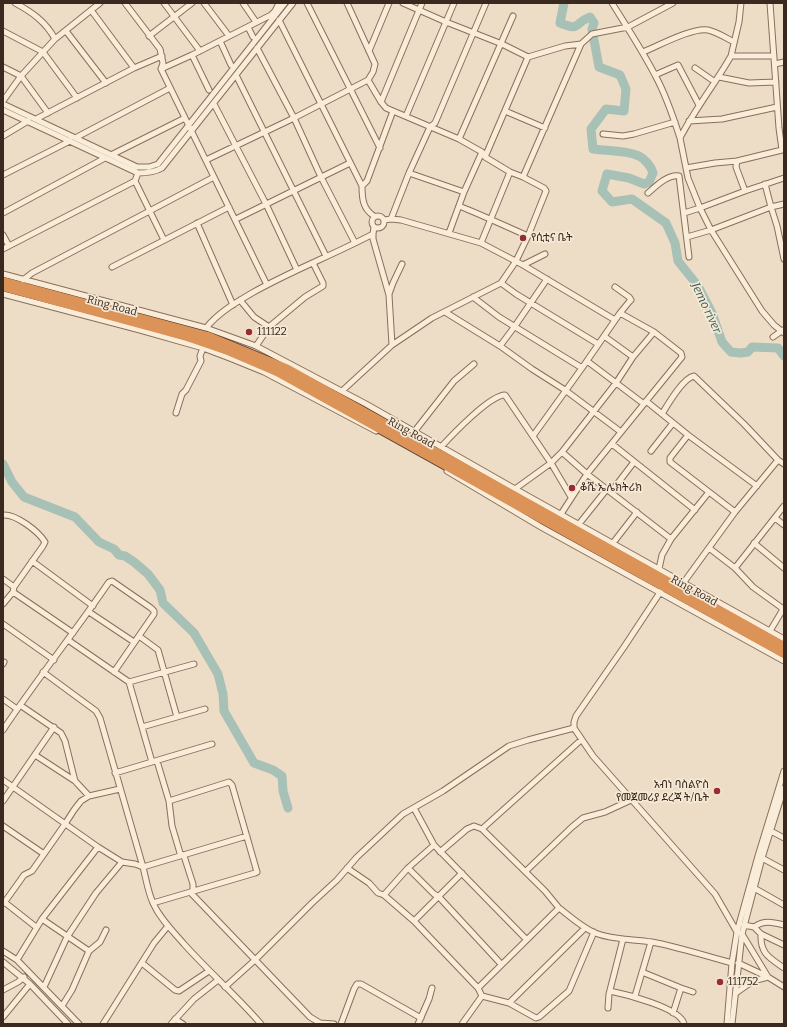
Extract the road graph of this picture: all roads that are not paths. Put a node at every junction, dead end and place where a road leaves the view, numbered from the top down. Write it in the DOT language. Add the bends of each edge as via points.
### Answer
graph roads {
  1 [pos="15,3"];
  2 [pos="100,3"];
  3 [pos="125,3"];
  4 [pos="164,3"];
  5 [pos="192,3"];
  6 [pos="204,3"];
  7 [pos="243,3"];
  8 [pos="279,3"];
  9 [pos="285,3"];
  10 [pos="293,3"];
  11 [pos="307,3"];
  12 [pos="347,3"];
  13 [pos="389,3"];
  14 [pos="404,3"];
  15 [pos="422,3"];
  16 [pos="454,3"];
  17 [pos="486,3"];
  18 [pos="612,3"];
  19 [pos="673,3"];
  20 [pos="740,3"];
  21 [pos="770,3"];
  22 [pos="92,10"];
  23 [pos="419,10"];
  24 [pos="513,16"];
  25 [pos="174,17"];
  26 [pos="279,20"];
  27 [pos="256,22"];
  28 [pos="446,22"];
  29 [pos="248,27"];
  30 [pos="628,27"];
  31 [pos="3,31"];
  32 [pos="66,31"];
  33 [pos="474,33"];
  34 [pos="149,36"];
  35 [pos="229,36"];
  36 [pos="253,37"];
  37 [pos="55,39"];
  38 [pos="220,41"];
  39 [pos="734,42"];
  40 [pos="502,44"];
  41 [pos="581,44"];
  42 [pos="257,48"];
  43 [pos="200,51"];
  44 [pos="369,51"];
  45 [pos="43,52"];
  46 [pos="643,52"];
  47 [pos="192,55"];
  48 [pos="162,56"];
  49 [pos="731,56"];
  50 [pos="774,56"];
  51 [pos="528,57"];
  52 [pos="784,62"];
  53 [pos="775,64"];
  54 [pos="231,65"];
  55 [pos="3,67"];
  56 [pos="134,68"];
  57 [pos="695,68"];
  58 [pos="161,69"];
  59 [pos="236,75"];
  60 [pos="655,75"];
  61 [pos="21,76"];
  62 [pos="717,79"];
  63 [pos="368,80"];
  64 [pos="776,82"];
  65 [pos="106,83"];
  66 [pos="170,88"];
  67 [pos="350,88"];
  68 [pos="209,90"];
  69 [pos="78,98"];
  70 [pos="3,101"];
  71 [pos="380,102"];
  72 [pos="321,103"];
  73 [pos="3,104"];
  74 [pos="214,104"];
  75 [pos="699,105"];
  76 [pos="778,107"];
  77 [pos="3,110"];
  78 [pos="505,111"];
  79 [pos="393,112"];
  80 [pos="48,113"];
  81 [pos="406,116"];
  82 [pos="185,118"];
  83 [pos="294,118"];
  84 [pos="29,119"];
  85 [pos="36,119"];
  86 [pos="689,121"];
  87 [pos="675,122"];
  88 [pos="430,127"];
  89 [pos="545,128"];
  90 [pos="781,128"];
  91 [pos="190,129"];
  92 [pos="264,131"];
  93 [pos="603,134"];
  94 [pos="3,136"];
  95 [pos="77,138"];
  96 [pos="680,138"];
  97 [pos="459,139"];
  98 [pos="70,141"];
  99 [pos="237,146"];
  100 [pos="380,148"];
  101 [pos="783,150"];
  102 [pos="111,155"];
  103 [pos="484,155"];
  104 [pos="105,158"];
  105 [pos="206,160"];
  106 [pos="736,161"];
  107 [pos="350,163"];
  108 [pos="686,168"];
  109 [pos="510,172"];
  110 [pos="138,173"];
  111 [pos="409,173"];
  112 [pos="3,175"];
  113 [pos="214,177"];
  114 [pos="321,177"];
  115 [pos="523,177"];
  116 [pos="784,178"];
  117 [pos="135,181"];
  118 [pos="764,184"];
  119 [pos="362,186"];
  120 [pos="293,190"];
  121 [pos="745,191"];
  122 [pos="464,192"];
  123 [pos="648,193"];
  124 [pos="266,204"];
  125 [pos="784,204"];
  126 [pos="459,206"];
  127 [pos="229,207"];
  128 [pos="771,207"];
  129 [pos="700,208"];
  130 [pos="149,211"];
  131 [pos="3,213"];
  132 [pos="684,213"];
  133 [pos="374,216"];
  134 [pos="236,219"];
  135 [pos="391,219"];
  136 [pos="491,219"];
  137 [pos="384,220"];
  138 [pos="197,223"];
  139 [pos="374,227"];
  140 [pos="711,230"];
  141 [pos="372,234"];
  142 [pos="449,234"];
  143 [pos="3,235"];
  144 [pos="528,236"];
  145 [pos="687,237"];
  146 [pos="164,240"];
  147 [pos="355,243"];
  148 [pos="481,243"];
  149 [pos="9,246"];
  150 [pos="3,249"];
  151 [pos="544,254"];
  152 [pos="326,256"];
  153 [pos="689,257"];
  154 [pos="784,259"];
  155 [pos="516,261"];
  156 [pos="313,263"];
  157 [pos="402,264"];
  158 [pos="523,265"];
  159 [pos="112,267"];
  160 [pos="297,270"];
  161 [pos="3,274"];
  162 [pos="548,279"];
  163 [pos="23,280"];
  164 [pos="3,281"];
  165 [pos="501,283"];
  166 [pos="267,285"];
  167 [pos="3,287"];
  168 [pos="615,287"];
  169 [pos="3,294"];
  170 [pos="389,295"];
  171 [pos="473,297"];
  172 [pos="240,300"];
  173 [pos="532,303"];
  174 [pos="233,305"];
  175 [pos="445,312"];
  176 [pos="620,313"];
  177 [pos="615,320"];
  178 [pos="515,326"];
  179 [pos="268,327"];
  180 [pos="206,328"];
  181 [pos="783,331"];
  182 [pos="654,332"];
  183 [pos="604,336"];
  184 [pos="773,337"];
  185 [pos="598,344"];
  186 [pos="392,345"];
  187 [pos="256,346"];
  188 [pos="500,346"];
  189 [pos="203,348"];
  190 [pos="633,357"];
  191 [pos="587,361"];
  192 [pos="474,364"];
  193 [pos="582,368"];
  194 [pos="616,382"];
  195 [pos="342,390"];
  196 [pos="565,390"];
  197 [pos="645,403"];
  198 [pos="594,411"];
  199 [pos="176,413"];
  200 [pos="662,414"];
  201 [pos="673,422"];
  202 [pos="414,432"];
  203 [pos="621,432"];
  204 [pos="688,434"];
  205 [pos="533,436"];
  206 [pos="612,444"];
  207 [pos="441,447"];
  208 [pos="651,451"];
  209 [pos="562,452"];
  210 [pos="778,460"];
  211 [pos="634,462"];
  212 [pos="551,463"];
  213 [pos="784,464"];
  214 [pos="587,474"];
  215 [pos="757,486"];
  216 [pos="515,489"];
  217 [pos="609,490"];
  218 [pos="709,492"];
  219 [pos="571,497"];
  220 [pos="784,506"];
  221 [pos="695,510"];
  222 [pos="637,512"];
  223 [pos="735,512"];
  224 [pos="3,514"];
  225 [pos="561,514"];
  226 [pos="775,518"];
  227 [pos="579,524"];
  228 [pos="784,525"];
  229 [pos="671,539"];
  230 [pos="613,543"];
  231 [pos="754,543"];
  232 [pos="710,548"];
  233 [pos="32,561"];
  234 [pos="735,568"];
  235 [pos="784,568"];
  236 [pos="659,569"];
  237 [pos="3,579"];
  238 [pos="684,582"];
  239 [pos="14,589"];
  240 [pos="662,590"];
  241 [pos="3,604"];
  242 [pos="93,606"];
  243 [pos="89,612"];
  244 [pos="3,624"];
  245 [pos="770,631"];
  246 [pos="73,633"];
  247 [pos="139,636"];
  248 [pos="784,639"];
  249 [pos="68,640"];
  250 [pos="134,642"];
  251 [pos="784,646"];
  252 [pos="784,654"];
  253 [pos="54,660"];
  254 [pos="784,661"];
  255 [pos="194,664"];
  256 [pos="43,672"];
  257 [pos="114,672"];
  258 [pos="165,673"];
  259 [pos="129,682"];
  260 [pos="3,699"];
  261 [pos="20,705"];
  262 [pos="17,709"];
  263 [pos="205,709"];
  264 [pos="177,716"];
  265 [pos="54,727"];
  266 [pos="142,727"];
  267 [pos="574,728"];
  268 [pos="3,730"];
  269 [pos="581,740"];
  270 [pos="212,744"];
  271 [pos="35,755"];
  272 [pos="154,761"];
  273 [pos="784,770"];
  274 [pos="115,773"];
  275 [pos="3,780"];
  276 [pos="75,781"];
  277 [pos="13,787"];
  278 [pos="784,788"];
  279 [pos="120,789"];
  280 [pos="89,796"];
  281 [pos="631,800"];
  282 [pos="169,801"];
  283 [pos="3,802"];
  284 [pos="414,808"];
  285 [pos="66,824"];
  286 [pos="3,826"];
  287 [pos="482,829"];
  288 [pos="768,830"];
  289 [pos="247,836"];
  290 [pos="784,838"];
  291 [pos="434,846"];
  292 [pos="98,847"];
  293 [pos="440,852"];
  294 [pos="44,854"];
  295 [pos="184,856"];
  296 [pos="762,858"];
  297 [pos="122,862"];
  298 [pos="143,867"];
  299 [pos="348,868"];
  300 [pos="408,868"];
  301 [pos="784,870"];
  302 [pos="526,871"];
  303 [pos="462,873"];
  304 [pos="754,888"];
  305 [pos="192,893"];
  306 [pos="384,895"];
  307 [pos="439,897"];
  308 [pos="4,902"];
  309 [pos="153,903"];
  310 [pos="784,905"];
  311 [pos="559,908"];
  312 [pos="42,919"];
  313 [pos="414,921"];
  314 [pos="744,925"];
  315 [pos="784,925"];
  316 [pos="168,926"];
  317 [pos="754,927"];
  318 [pos="36,928"];
  319 [pos="584,928"];
  320 [pos="106,930"];
  321 [pos="594,932"];
  322 [pos="737,932"];
  323 [pos="742,934"];
  324 [pos="761,934"];
  325 [pos="67,937"];
  326 [pos="526,939"];
  327 [pos="623,939"];
  328 [pos="651,942"];
  329 [pos="784,945"];
  330 [pos="3,951"];
  331 [pos="89,951"];
  332 [pos="17,960"];
  333 [pos="255,960"];
  334 [pos="3,962"];
  335 [pos="142,963"];
  336 [pos="732,963"];
  337 [pos="738,963"];
  338 [pos="501,964"];
  339 [pos="784,968"];
  340 [pos="209,971"];
  341 [pos="642,972"];
  342 [pos="28,973"];
  343 [pos="768,977"];
  344 [pos="22,978"];
  345 [pos="218,980"];
  346 [pos="30,984"];
  347 [pos="44,987"];
  348 [pos="225,987"];
  349 [pos="784,987"];
  350 [pos="432,988"];
  351 [pos="478,988"];
  352 [pos="681,988"];
  353 [pos="3,990"];
  354 [pos="610,990"];
  355 [pos="693,992"];
  356 [pos="736,993"];
  357 [pos="51,994"];
  358 [pos="482,996"];
  359 [pos="635,996"];
  360 [pos="46,1000"];
  361 [pos="509,1003"];
  362 [pos="62,1006"];
  363 [pos="608,1008"];
  364 [pos="673,1013"];
  365 [pos="3,1017"];
  366 [pos="421,1018"];
  367 [pos="175,1019"];
  368 [pos="259,1023"];
  369 [pos="319,1023"];
  370 [pos="68,1024"];
  371 [pos="80,1024"];
  372 [pos="103,1024"];
  373 [pos="171,1024"];
  374 [pos="183,1024"];
  375 [pos="334,1024"];
  376 [pos="341,1024"];
  377 [pos="418,1024"];
  378 [pos="462,1024"];
  379 [pos="684,1024"];
  380 [pos="727,1024"];
  381 [pos="732,1024"];
  1 -- 37 [label="street" via="42,20"];
  2 -- 22 [label="street"];
  3 -- 34 [label="street"];
  4 -- 25 [label="street"];
  5 -- 25 [label="street"];
  6 -- 35 [label="street"];
  7 -- 27 [label="street"];
  8 -- 27 [label="street" via="271,15"];
  9 -- 91 [label="street"];
  10 -- 26 [label="street"];
  11 -- 67 [label="street"];
  12 -- 44 [label="street"];
  13 -- 44 [label="street"];
  14 -- 23 [label="street"];
  15 -- 23 [label="street"];
  16 -- 28 [label="street"];
  17 -- 33 [label="street"];
  18 -- 30 [label="street"];
  19 -- 30 [label="street"];
  20 -- 39 [label="street"];
  21 -- 50 [label="street"];
  22 -- 32 [label="street"];
  22 -- 56 [label="street"];
  23 -- 28 [label="street"];
  23 -- 71 [label="street"];
  24 -- 40 [label="street"];
  25 -- 34 [label="street"];
  25 -- 43 [label="street"];
  26 -- 42 [label="street"];
  26 -- 72 [label="street"];
  27 -- 29 [label="street"];
  28 -- 33 [label="street"];
  28 -- 81 [label="street"];
  29 -- 35 [label="street"];
  29 -- 36 [label="street"];
  30 -- 41 [label="street" via="592,34"];
  30 -- 46 [label="street"];
  31 -- 45 [label="street"];
  32 -- 37 [label="street"];
  32 -- 65 [label="street"];
  33 -- 40 [label="street"];
  33 -- 88 [label="street"];
  34 -- 48 [label="street" via="160,49"];
  35 -- 38 [label="street"];
  37 -- 45 [label="street"];
  38 -- 43 [label="street"];
  38 -- 54 [label="street"];
  39 -- 46 [label="street" via="712,31 702,30"];
  39 -- 49 [label="street"];
  40 -- 51 [label="street"];
  40 -- 97 [label="street"];
  41 -- 51 [label="street"];
  41 -- 89 [label="street"];
  42 -- 59 [label="street"];
  42 -- 83 [label="street"];
  43 -- 47 [label="street"];
  44 -- 63 [label="street" via="375,64"];
  45 -- 61 [label="street"];
  45 -- 69 [label="street"];
  46 -- 60 [label="street"];
  47 -- 58 [label="street"];
  47 -- 68 [label="street"];
  48 -- 56 [label="street"];
  48 -- 58 [label="street"];
  49 -- 50 [label="street"];
  49 -- 62 [label="street"];
  50 -- 53 [label="street"];
  51 -- 78 [label="street"];
  52 -- 53 [label="street"];
  53 -- 64 [label="street"];
  55 -- 61 [label="street"];
  56 -- 65 [label="street"];
  57 -- 62 [label="street"];
  58 -- 66 [label="street"];
  59 -- 74 [label="street"];
  59 -- 92 [label="street"];
  60 -- 75 [label="street" via="679,66"];
  60 -- 87 [label="street"];
  61 -- 70 [label="street"];
  61 -- 80 [label="street"];
  62 -- 64 [label="street" via="749,83"];
  62 -- 75 [label="street"];
  63 -- 67 [label="street"];
  63 -- 71 [label="street"];
  64 -- 76 [label="street"];
  65 -- 69 [label="street"];
  66 -- 82 [label="street"];
  66 -- 95 [label="street"];
  67 -- 72 [label="street"];
  67 -- 100 [label="street"];
  69 -- 80 [label="street"];
  71 -- 79 [label="street"];
  72 -- 83 [label="street"];
  72 -- 107 [label="street"];
  73 -- 84 [label="street"];
  74 -- 91 [label="street"];
  74 -- 99 [label="street"];
  75 -- 86 [label="street"];
  76 -- 86 [label="street" via="722,119"];
  76 -- 90 [label="street"];
  77 -- 84 [label="street"];
  78 -- 89 [label="street"];
  78 -- 103 [label="street"];
  79 -- 81 [label="street"];
  79 -- 100 [label="street"];
  80 -- 85 [label="street"];
  81 -- 88 [label="street"];
  82 -- 91 [label="street"];
  82 -- 102 [label="street"];
  83 -- 92 [label="street"];
  83 -- 114 [label="street"];
  84 -- 85 [label="street"];
  84 -- 94 [label="street"];
  84 -- 98 [label="street"];
  85 -- 95 [label="street"];
  86 -- 96 [label="street"];
  87 -- 93 [label="street" via="624,136"];
  87 -- 96 [label="street"];
  88 -- 97 [label="street"];
  88 -- 111 [label="street"];
  89 -- 115 [label="street"];
  90 -- 101 [label="street"];
  91 -- 102 [label="street" via="158,164 149,167 137,167"];
  91 -- 105 [label="street"];
  91 -- 110 [label="street" via="162,168 149,173"];
  92 -- 99 [label="street"];
  92 -- 120 [label="street"];
  95 -- 102 [label="street"];
  96 -- 108 [label="street"];
  97 -- 103 [label="street"];
  98 -- 104 [label="street"];
  98 -- 112 [label="street"];
  99 -- 105 [label="street"];
  99 -- 124 [label="street"];
  100 -- 119 [label="street" via="367,181"];
  101 -- 106 [label="street"];
  103 -- 109 [label="street"];
  103 -- 122 [label="street"];
  104 -- 110 [label="street"];
  104 -- 131 [label="street"];
  105 -- 113 [label="street"];
  106 -- 108 [label="street"];
  106 -- 121 [label="street"];
  107 -- 114 [label="street"];
  107 -- 119 [label="street"];
  108 -- 129 [label="street"];
  109 -- 115 [label="street"];
  109 -- 136 [label="street"];
  110 -- 117 [label="street"];
  111 -- 122 [label="street"];
  111 -- 135 [label="street"];
  113 -- 127 [label="street"];
  113 -- 130 [label="street"];
  114 -- 120 [label="street"];
  114 -- 147 [label="street"];
  115 -- 144 [label="street" via="546,191"];
  116 -- 118 [label="street"];
  117 -- 130 [label="street"];
  117 -- 149 [label="street"];
  118 -- 121 [label="street"];
  118 -- 128 [label="street"];
  119 -- 133 [label="street" via="365,207"];
  120 -- 124 [label="street"];
  120 -- 152 [label="street"];
  121 -- 129 [label="street"];
  122 -- 126 [label="street"];
  123 -- 132 [label="street" via="664,180 678,175"];
  124 -- 134 [label="street"];
  124 -- 160 [label="street"];
  125 -- 128 [label="street"];
  126 -- 136 [label="street"];
  126 -- 142 [label="street"];
  127 -- 134 [label="street"];
  127 -- 138 [label="street"];
  128 -- 140 [label="street"];
  128 -- 154 [label="street"];
  129 -- 132 [label="street"];
  129 -- 140 [label="street"];
  130 -- 146 [label="street"];
  130 -- 163 [label="street"];
  132 -- 145 [label="street"];
  133 -- 137 [label="street" via="380,216"];
  133 -- 139 [label="street"];
  134 -- 166 [label="street"];
  135 -- 137 [label="street"];
  135 -- 142 [label="street"];
  136 -- 144 [label="street"];
  136 -- 148 [label="street"];
  137 -- 139 [label="street" via="383,226"];
  138 -- 146 [label="street"];
  138 -- 174 [label="street"];
  139 -- 141 [label="street"];
  140 -- 145 [label="street"];
  140 -- 181 [label="street" via="762,311"];
  141 -- 147 [label="street"];
  141 -- 170 [label="street"];
  142 -- 148 [label="street"];
  143 -- 149 [label="street"];
  144 -- 155 [label="street"];
  145 -- 153 [label="street"];
  146 -- 159 [label="street"];
  147 -- 152 [label="street"];
  148 -- 155 [label="street"];
  149 -- 150 [label="street"];
  151 -- 158 [label="street"];
  152 -- 156 [label="street"];
  155 -- 158 [label="street"];
  155 -- 165 [label="street"];
  156 -- 160 [label="street"];
  156 -- 179 [label="street" via="323,286"];
  157 -- 170 [label="street"];
  158 -- 162 [label="street"];
  160 -- 166 [label="street"];
  161 -- 163 [label="street"];
  162 -- 173 [label="street"];
  162 -- 177 [label="street"];
  163 -- 180 [label="street"];
  164 -- 251 [label="highway, Ring Road" via="208,336 288,369"];
  165 -- 171 [label="street"];
  165 -- 173 [label="street"];
  166 -- 172 [label="street"];
  167 -- 240 [label="highway, Ring Road" via="187,337 277,372"];
  168 -- 176 [label="street" via="630,298 630,302"];
  169 -- 189 [label="street"];
  170 -- 186 [label="street"];
  171 -- 175 [label="street"];
  171 -- 178 [label="street"];
  172 -- 174 [label="street"];
  172 -- 179 [label="street" via="254,317"];
  173 -- 178 [label="street"];
  173 -- 185 [label="street"];
  174 -- 180 [label="street" via="214,318"];
  175 -- 186 [label="street" via="412,330"];
  175 -- 188 [label="street"];
  176 -- 177 [label="street"];
  176 -- 182 [label="street"];
  177 -- 183 [label="street"];
  178 -- 188 [label="street"];
  178 -- 193 [label="street"];
  179 -- 187 [label="street"];
  180 -- 187 [label="street"];
  181 -- 184 [label="street"];
  182 -- 190 [label="street"];
  182 -- 197 [label="street" via="681,353 682,357"];
  183 -- 185 [label="street"];
  183 -- 190 [label="street"];
  185 -- 191 [label="street"];
  186 -- 195 [label="street"];
  187 -- 195 [label="street"];
  188 -- 196 [label="street"];
  189 -- 199 [label="street"];
  189 -- 240 [label="street" via="264,372 297,389 541,526"];
  190 -- 194 [label="street"];
  191 -- 193 [label="street"];
  191 -- 194 [label="street"];
  192 -- 202 [label="street" via="454,381"];
  193 -- 196 [label="street"];
  194 -- 197 [label="street"];
  194 -- 198 [label="street"];
  195 -- 202 [label="street"];
  196 -- 198 [label="street"];
  196 -- 205 [label="street"];
  197 -- 200 [label="street"];
  197 -- 203 [label="street"];
  198 -- 203 [label="street"];
  198 -- 209 [label="street"];
  200 -- 201 [label="street"];
  200 -- 210 [label="street" via="674,395 694,376"];
  201 -- 204 [label="street"];
  201 -- 208 [label="street"];
  202 -- 207 [label="street"];
  203 -- 206 [label="street"];
  204 -- 215 [label="street"];
  204 -- 218 [label="street" via="670,458 670,462"];
  205 -- 207 [label="street" via="506,397 501,395 475,414"];
  205 -- 212 [label="street"];
  206 -- 211 [label="street"];
  206 -- 214 [label="street"];
  207 -- 216 [label="street"];
  209 -- 212 [label="street"];
  209 -- 214 [label="street"];
  210 -- 213 [label="street"];
  210 -- 215 [label="street"];
  211 -- 217 [label="street"];
  211 -- 221 [label="street"];
  212 -- 216 [label="street"];
  212 -- 219 [label="street"];
  214 -- 217 [label="street"];
  214 -- 219 [label="street"];
  215 -- 223 [label="street"];
  216 -- 225 [label="street"];
  217 -- 222 [label="street"];
  217 -- 227 [label="street"];
  218 -- 221 [label="street"];
  218 -- 223 [label="street"];
  219 -- 225 [label="street"];
  220 -- 226 [label="street"];
  221 -- 229 [label="street"];
  222 -- 229 [label="street"];
  222 -- 230 [label="street"];
  223 -- 232 [label="street"];
  224 -- 233 [label="street" via="22,521 42,536 45,542"];
  225 -- 227 [label="street"];
  226 -- 228 [label="street"];
  226 -- 231 [label="street"];
  227 -- 230 [label="street"];
  229 -- 236 [label="street" via="662,555"];
  230 -- 236 [label="street"];
  231 -- 234 [label="street"];
  231 -- 235 [label="street"];
  232 -- 234 [label="street"];
  232 -- 238 [label="street"];
  233 -- 239 [label="street"];
  233 -- 242 [label="street"];
  234 -- 245 [label="street" via="754,587 782,608"];
  236 -- 238 [label="street"];
  237 -- 239 [label="street"];
  238 -- 245 [label="street"];
  239 -- 241 [label="street"];
  239 -- 246 [label="street"];
  240 -- 252 [label="highway, Ring Road"];
  240 -- 254 [label="street"];
  240 -- 267 [label="street" via="576,716"];
  242 -- 243 [label="street"];
  242 -- 247 [label="street" via="109,582 114,582 154,611"];
  243 -- 246 [label="street"];
  243 -- 250 [label="street"];
  244 -- 253 [label="street"];
  245 -- 248 [label="street"];
  246 -- 249 [label="street"];
  247 -- 250 [label="street"];
  247 -- 258 [label="street" via="158,650"];
  249 -- 253 [label="street"];
  249 -- 257 [label="street"];
  250 -- 257 [label="street"];
  253 -- 256 [label="street"];
  255 -- 258 [label="street"];
  256 -- 261 [label="street"];
  256 -- 274 [label="street" via="96,711"];
  257 -- 259 [label="street"];
  258 -- 259 [label="street"];
  258 -- 264 [label="street"];
  259 -- 266 [label="street"];
  260 -- 262 [label="street"];
  261 -- 262 [label="street"];
  261 -- 265 [label="street"];
  262 -- 268 [label="street"];
  263 -- 264 [label="street"];
  264 -- 266 [label="street"];
  265 -- 271 [label="street"];
  265 -- 276 [label="street" via="65,741"];
  266 -- 272 [label="street"];
  267 -- 269 [label="street"];
  267 -- 284 [label="street" via="509,746"];
  269 -- 281 [label="street"];
  269 -- 287 [label="street"];
  270 -- 272 [label="street"];
  271 -- 276 [label="street"];
  271 -- 277 [label="street"];
  272 -- 274 [label="street"];
  272 -- 282 [label="street"];
  273 -- 288 [label="street"];
  274 -- 279 [label="street"];
  275 -- 277 [label="street"];
  276 -- 280 [label="street"];
  277 -- 283 [label="street"];
  277 -- 285 [label="street"];
  278 -- 288 [label="street"];
  279 -- 280 [label="street"];
  279 -- 298 [label="street"];
  280 -- 285 [label="street" via="77,806"];
  281 -- 302 [label="street" via="605,812 583,818"];
  281 -- 322 [label="street" via="715,894"];
  282 -- 289 [label="street" via="229,782"];
  282 -- 295 [label="street" via="172,826 180,853"];
  284 -- 291 [label="street"];
  284 -- 299 [label="street" via="397,820"];
  285 -- 292 [label="street"];
  285 -- 294 [label="street"];
  286 -- 294 [label="street"];
  287 -- 293 [label="street" via="474,826 467,829"];
  287 -- 302 [label="street"];
  288 -- 290 [label="street"];
  288 -- 296 [label="street"];
  288 -- 322 [label="street"];
  289 -- 295 [label="street"];
  289 -- 305 [label="street" via="257,872"];
  291 -- 293 [label="street"];
  291 -- 300 [label="street"];
  292 -- 297 [label="street"];
  292 -- 312 [label="street"];
  293 -- 303 [label="street"];
  294 -- 308 [label="street"];
  295 -- 298 [label="street"];
  295 -- 305 [label="street" via="193,884"];
  296 -- 301 [label="street"];
  296 -- 304 [label="street"];
  297 -- 298 [label="street"];
  297 -- 325 [label="street" via="96,894"];
  298 -- 309 [label="street"];
  299 -- 306 [label="street"];
  299 -- 333 [label="street"];
  300 -- 306 [label="street"];
  300 -- 307 [label="street"];
  302 -- 311 [label="street"];
  303 -- 307 [label="street"];
  303 -- 326 [label="street"];
  304 -- 310 [label="street"];
  304 -- 314 [label="street"];
  305 -- 309 [label="street"];
  305 -- 333 [label="street"];
  306 -- 313 [label="street"];
  307 -- 313 [label="street"];
  307 -- 338 [label="street"];
  308 -- 318 [label="street"];
  309 -- 316 [label="street"];
  311 -- 319 [label="street"];
  311 -- 326 [label="street"];
  312 -- 318 [label="street"];
  312 -- 325 [label="street"];
  313 -- 351 [label="street"];
  314 -- 317 [label="street"];
  314 -- 323 [label="street"];
  315 -- 317 [label="street" via="765,922"];
  316 -- 335 [label="street"];
  316 -- 340 [label="street"];
  317 -- 324 [label="street"];
  318 -- 332 [label="street"];
  319 -- 321 [label="street"];
  319 -- 361 [label="street"];
  320 -- 331 [label="street" via="100,942"];
  321 -- 327 [label="street"];
  321 -- 361 [label="street" via="571,987 539,1017 536,1018"];
  322 -- 323 [label="street"];
  322 -- 336 [label="street"];
  323 -- 337 [label="street"];
  323 -- 343 [label="street"];
  324 -- 329 [label="street"];
  324 -- 339 [label="street" via="761,947 766,955"];
  325 -- 331 [label="street"];
  325 -- 347 [label="street"];
  326 -- 338 [label="street"];
  327 -- 328 [label="street"];
  327 -- 354 [label="street"];
  328 -- 336 [label="street"];
  328 -- 341 [label="street"];
  330 -- 332 [label="street"];
  331 -- 362 [label="street"];
  332 -- 342 [label="street"];
  333 -- 348 [label="street"];
  333 -- 369 [label="street" via="310,1017"];
  334 -- 344 [label="street"];
  335 -- 340 [label="street" via="179,991"];
  335 -- 372 [label="street"];
  336 -- 380 [label="street"];
  337 -- 343 [label="street"];
  337 -- 356 [label="street"];
  338 -- 351 [label="street"];
  340 -- 345 [label="street"];
  341 -- 352 [label="street"];
  341 -- 359 [label="street"];
  342 -- 344 [label="street"];
  342 -- 347 [label="street"];
  343 -- 349 [label="street"];
  343 -- 356 [label="street" via="754,981"];
  344 -- 346 [label="street"];
  344 -- 353 [label="street"];
  345 -- 348 [label="street"];
  345 -- 367 [label="street" via="194,999"];
  346 -- 360 [label="street"];
  346 -- 365 [label="street"];
  347 -- 357 [label="street"];
  348 -- 368 [label="street"];
  350 -- 366 [label="street"];
  351 -- 358 [label="street"];
  352 -- 355 [label="street"];
  352 -- 364 [label="street"];
  354 -- 359 [label="street"];
  354 -- 363 [label="street"];
  356 -- 381 [label="street"];
  357 -- 360 [label="street"];
  357 -- 362 [label="street"];
  358 -- 361 [label="street"];
  358 -- 378 [label="street"];
  359 -- 364 [label="street"];
  360 -- 370 [label="street"];
  362 -- 371 [label="street"];
  364 -- 379 [label="street" via="681,1018"];
  366 -- 376 [label="street" via="357,984"];
  366 -- 377 [label="street"];
  367 -- 373 [label="street"];
  367 -- 374 [label="street"];
  369 -- 375 [label="street"];
}
